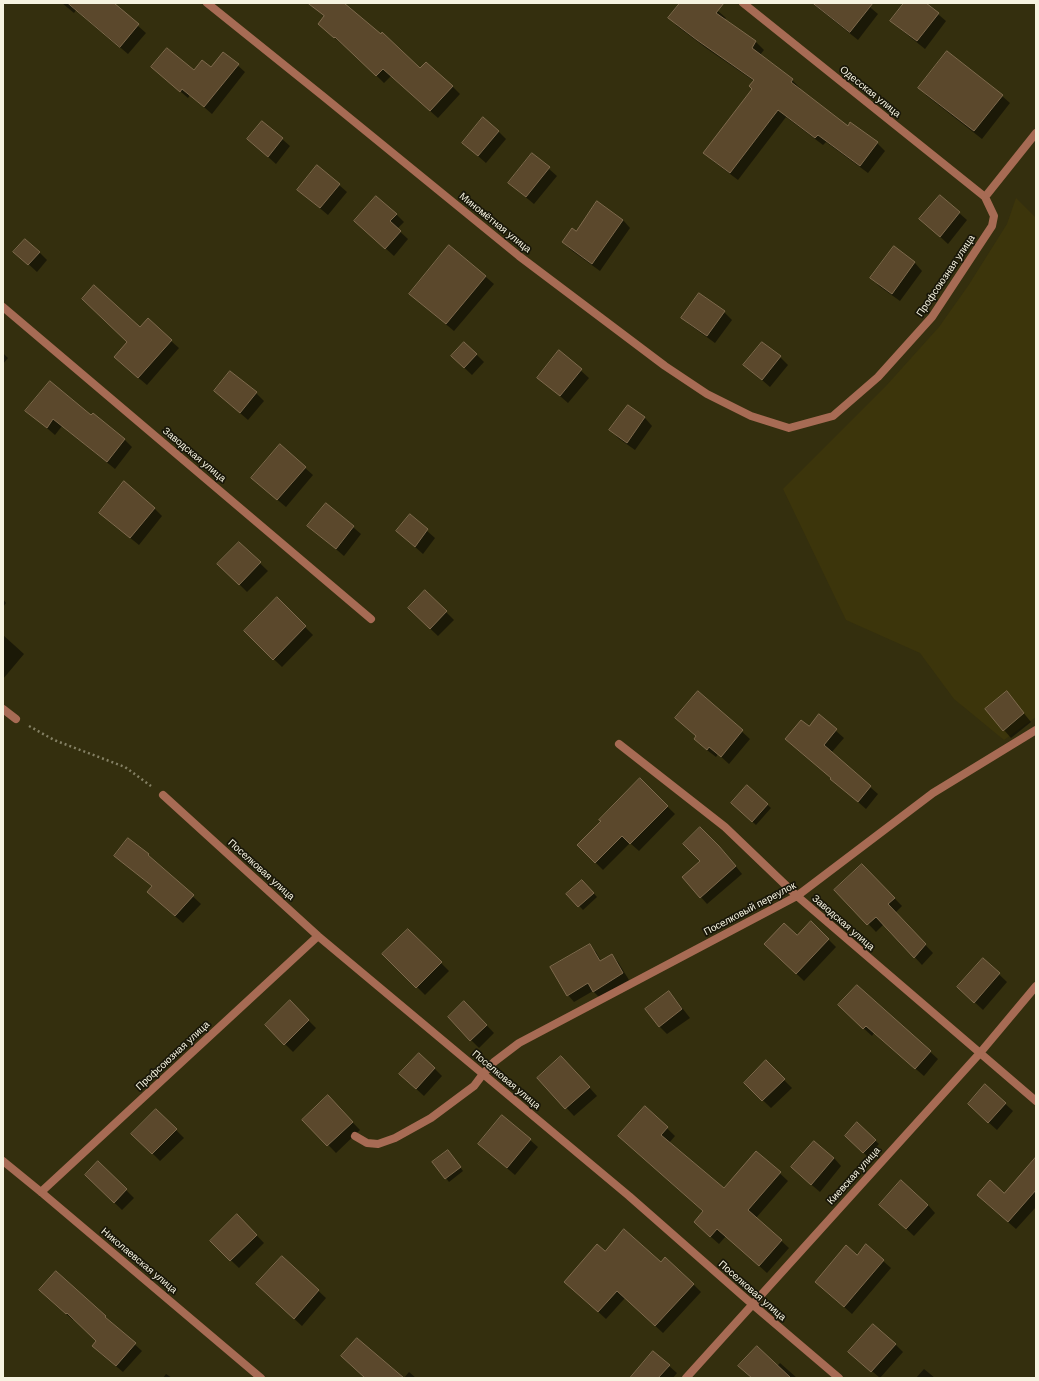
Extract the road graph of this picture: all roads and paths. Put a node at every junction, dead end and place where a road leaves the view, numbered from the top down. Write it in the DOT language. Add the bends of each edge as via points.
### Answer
graph roads {
  1 [pos="207,3"];
  2 [pos="743,3"];
  3 [pos="1036,133"];
  4 [pos="985,197"];
  5 [pos="3,307"];
  6 [pos="789,428"];
  7 [pos="371,619"];
  8 [pos="3,709"];
  9 [pos="16,719"];
  10 [pos="1036,730"];
  11 [pos="619,744"];
  12 [pos="163,795"];
  13 [pos="797,896"];
  14 [pos="318,936"];
  15 [pos="1036,986"];
  16 [pos="980,1053"];
  17 [pos="483,1074"];
  18 [pos="1036,1101"];
  19 [pos="355,1136"];
  20 [pos="4,1165"];
  21 [pos="41,1192"];
  22 [pos="752,1304"];
  23 [pos="261,1378"];
  24 [pos="686,1378"];
  25 [pos="839,1378"];
  1 -- 6 [label="street, Миномётная улица" via="519,256 666,366 707,394 751,416"];
  2 -- 4 [label="street, Одесская улица"];
  3 -- 4 [label="street"];
  4 -- 6 [label="street, Профсоюзная улица" via="994,216 992,226 932,318 878,377 833,416"];
  5 -- 7 [label="street, Заводская улица"];
  8 -- 9 [label="street"];
  9 -- 12 [label="path" via="54,740 125,767"];
  10 -- 13 [label="street, Поселковый переулок" via="934,793"];
  11 -- 13 [label="street, Заводская улица" via="725,827"];
  12 -- 14 [label="street, Поселковая улица"];
  13 -- 16 [label="street, Заводская улица"];
  13 -- 17 [label="street, Поселковый переулок" via="519,1043"];
  14 -- 17 [label="street, Поселковая улица"];
  14 -- 21 [label="street, Профсоюзная улица"];
  15 -- 16 [label="street, Киевская улица"];
  16 -- 18 [label="street, Заводская улица"];
  16 -- 22 [label="street, Киевская улица"];
  17 -- 19 [label="street, Поселковый переулок" via="474,1086 431,1118 395,1138 378,1144 367,1143"];
  17 -- 22 [label="street, Поселковая улица" via="629,1196"];
  20 -- 21 [label="street, Николаевская улица"];
  21 -- 23 [label="street, Николаевская улица"];
  22 -- 24 [label="street, Киевская улица"];
  22 -- 25 [label="street, Поселковая улица"];
}
